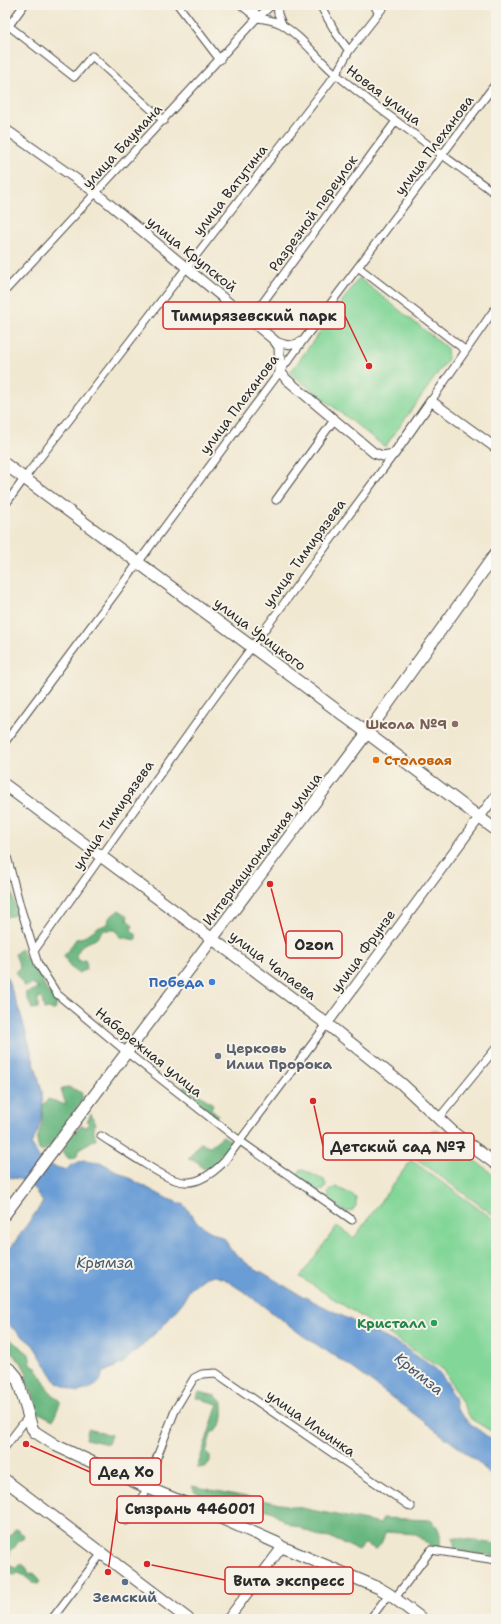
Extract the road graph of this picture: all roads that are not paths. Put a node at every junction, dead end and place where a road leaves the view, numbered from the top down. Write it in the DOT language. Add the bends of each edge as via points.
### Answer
graph roads {
  1 [pos="24,5"];
  2 [pos="178,5"];
  3 [pos="241,5"];
  4 [pos="252,5"];
  5 [pos="272,5"];
  6 [pos="276,5"];
  7 [pos="320,5"];
  8 [pos="374,5"];
  9 [pos="385,5"];
  10 [pos="378,12"];
  11 [pos="257,18"];
  12 [pos="282,24"];
  13 [pos="7,28"];
  14 [pos="349,51"];
  15 [pos="220,60"];
  16 [pos="336,74"];
  17 [pos="496,83"];
  18 [pos="164,120"];
  19 [pos="396,121"];
  20 [pos="5,129"];
  21 [pos="443,155"];
  22 [pos="96,193"];
  23 [pos="496,194"];
  24 [pos="187,267"];
  25 [pos="358,267"];
  26 [pos="5,291"];
  27 [pos="496,307"];
  28 [pos="250,320"];
  29 [pos="274,340"];
  30 [pos="303,340"];
  31 [pos="465,350"];
  32 [pos="280,371"];
  33 [pos="431,401"];
  34 [pos="334,420"];
  35 [pos="496,448"];
  36 [pos="394,454"];
  37 [pos="5,464"];
  38 [pos="24,478"];
  39 [pos="276,500"];
  40 [pos="5,505"];
  41 [pos="496,553"];
  42 [pos="138,562"];
  43 [pos="252,646"];
  44 [pos="367,733"];
  45 [pos="5,742"];
  46 [pos="5,785"];
  47 [pos="496,795"];
  48 [pos="480,818"];
  49 [pos="496,830"];
  50 [pos="5,849"];
  51 [pos="101,856"];
  52 [pos="213,940"];
  53 [pos="34,951"];
  54 [pos="327,1024"];
  55 [pos="496,1048"];
  56 [pos="126,1052"];
  57 [pos="437,1118"];
  58 [pos="101,1136"];
  59 [pos="240,1141"];
  60 [pos="496,1164"];
  61 [pos="5,1214"];
  62 [pos="352,1220"];
  63 [pos="5,1366"];
  64 [pos="28,1417"];
  65 [pos="5,1447"];
  66 [pos="5,1480"];
  67 [pos="148,1488"];
  68 [pos="411,1507"];
  69 [pos="126,1521"];
  70 [pos="282,1547"];
  71 [pos="102,1553"];
  72 [pos="496,1560"];
  73 [pos="392,1596"];
  74 [pos="52,1619"];
  75 [pos="188,1619"];
  76 [pos="228,1619"];
  77 [pos="370,1619"];
  78 [pos="422,1619"];
  1 -- 13 [label="street"];
  2 -- 15 [label="street"];
  3 -- 11 [label="street"];
  4 -- 11 [label="street"];
  5 -- 11 [label="street, улица Баумана"];
  6 -- 12 [label="street"];
  7 -- 14 [label="street"];
  8 -- 10 [label="street"];
  9 -- 10 [label="street, улица Ватутина"];
  10 -- 14 [label="street, улица Ватутина"];
  11 -- 12 [label="street, Новая улица"];
  11 -- 15 [label="street, улица Баумана"];
  12 -- 16 [label="street, Новая улица"];
  13 -- 18 [label="street" via="74,77 92,56"];
  14 -- 16 [label="street, улица Ватутина"];
  15 -- 18 [label="street, улица Баумана"];
  16 -- 19 [label="street, Новая улица"];
  16 -- 24 [label="street, улица Ватутина"];
  17 -- 21 [label="street, улица Плеханова"];
  18 -- 22 [label="street, улица Баумана"];
  19 -- 21 [label="street, Новая улица"];
  19 -- 28 [label="street, Разрезной переулок"];
  20 -- 22 [label="street, улица Крупской"];
  21 -- 23 [label="street, Новая улица"];
  21 -- 25 [label="street, улица Плеханова"];
  22 -- 24 [label="street, улица Крупской"];
  22 -- 26 [label="street, улица Баумана"];
  24 -- 28 [label="street, улица Крупской"];
  24 -- 38 [label="street, улица Ватутина"];
  25 -- 30 [label="street, улица Плеханова"];
  25 -- 31 [label="street"];
  27 -- 31 [label="street, улица Тимирязева"];
  28 -- 29 [label="street, улица Крупской"];
  29 -- 30 [label="street" via="288,346"];
  29 -- 32 [label="street" via="279,347"];
  30 -- 32 [label="street, улица Плеханова"];
  31 -- 33 [label="street, улица Тимирязева"];
  32 -- 34 [label="street"];
  32 -- 42 [label="street, улица Плеханова"];
  33 -- 35 [label="street"];
  33 -- 36 [label="street, улица Тимирязева"];
  34 -- 36 [label="street" via="374,453 383,456"];
  34 -- 39 [label="street"];
  36 -- 43 [label="street, улица Тимирязева"];
  37 -- 38 [label="main road, улица Урицкого"];
  38 -- 40 [label="street, улица Ватутина"];
  38 -- 42 [label="main road, улица Урицкого"];
  41 -- 44 [label="main road, Интернациональная улица"];
  42 -- 43 [label="main road, улица Урицкого"];
  42 -- 45 [label="street, улица Плеханова"];
  43 -- 44 [label="main road, улица Урицкого"];
  43 -- 51 [label="street, улица Тимирязева"];
  44 -- 48 [label="main road, улица Урицкого"];
  44 -- 52 [label="main road, Интернациональная улица"];
  46 -- 51 [label="main road, улица Чапаева"];
  47 -- 48 [label="street, улица Фрунзе"];
  48 -- 49 [label="main road, улица Урицкого"];
  48 -- 54 [label="street, улица Фрунзе"];
  50 -- 53 [label="street, Набережная улица"];
  51 -- 52 [label="main road, улица Чапаева"];
  51 -- 53 [label="street, улица Тимирязева"];
  52 -- 54 [label="main road, улица Чапаева"];
  52 -- 56 [label="main road, Интернациональная улица"];
  53 -- 56 [label="street, Набережная улица" via="38,964 57,994"];
  54 -- 57 [label="main road, улица Чапаева" via="402,1084"];
  54 -- 59 [label="street, улица Фрунзе"];
  55 -- 57 [label="street"];
  56 -- 59 [label="street, Набережная улица"];
  56 -- 61 [label="main road, Интернациональная улица"];
  57 -- 60 [label="main road, улица Чапаева"];
  58 -- 59 [label="street, улица Фрунзе" via="177,1182 187,1182 205,1176 224,1162"];
  59 -- 62 [label="street, Набережная улица"];
  63 -- 64 [label="main road" via="16,1377"];
  64 -- 65 [label="street"];
  64 -- 67 [label="main road" via="35,1432 57,1446"];
  66 -- 71 [label="main road"];
  67 -- 68 [label="street, улица Ильинка" via="176,1408 194,1378 202,1374 216,1373"];
  67 -- 69 [label="street"];
  67 -- 70 [label="main road"];
  70 -- 73 [label="main road" via="350,1575"];
  70 -- 76 [label="street"];
  71 -- 74 [label="street"];
  71 -- 75 [label="main road"];
  72 -- 73 [label="street" via="431,1550"];
  73 -- 77 [label="street"];
  73 -- 78 [label="main road"];
}
